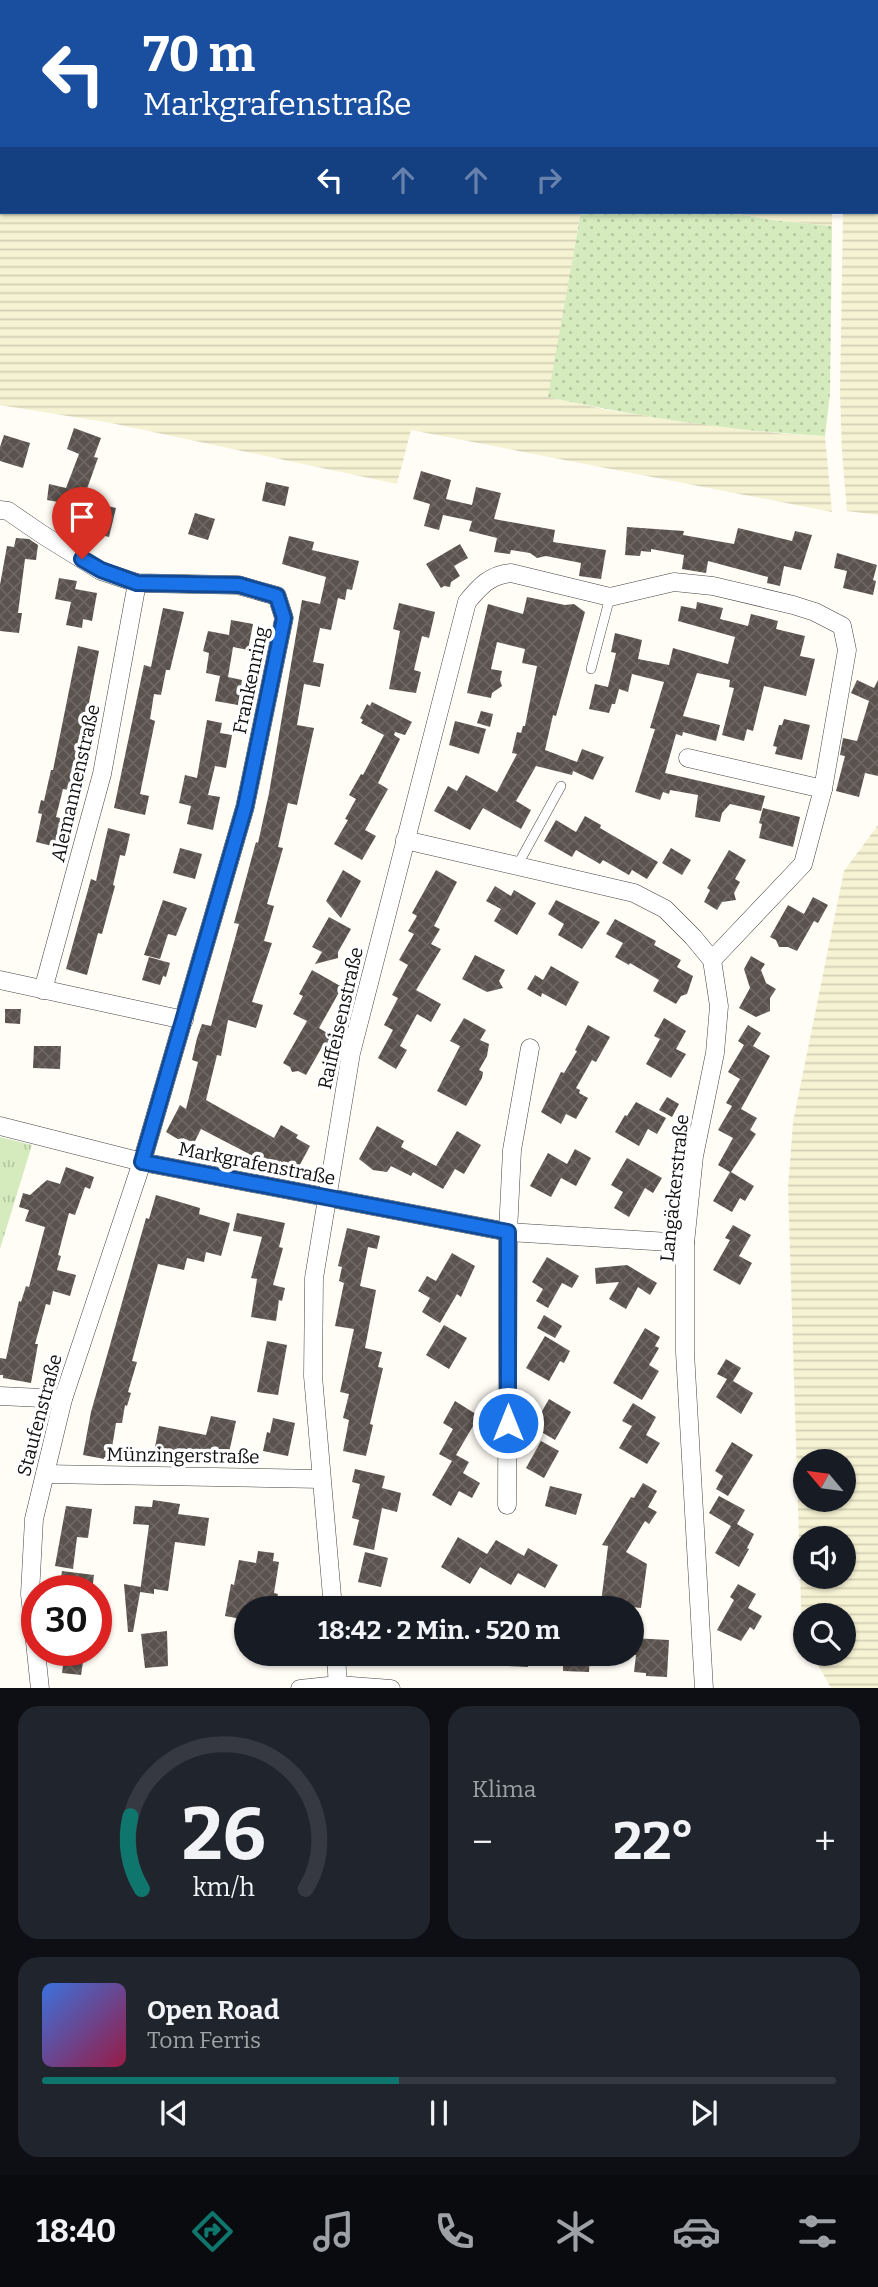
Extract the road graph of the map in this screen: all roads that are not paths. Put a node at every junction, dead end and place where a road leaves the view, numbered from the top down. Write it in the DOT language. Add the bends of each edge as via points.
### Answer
graph roads {
  1 [pos="0,510"];
  2 [pos="137,583"];
  3 [pos="610,597"];
  4 [pos="591,668"];
  5 [pos="688,758"];
  6 [pos="561,786"];
  7 [pos="822,789"];
  8 [pos="405,840"];
  9 [pos="517,866"];
  10 [pos="712,960"];
  11 [pos="0,980"];
  12 [pos="43,990"];
  13 [pos="184,1020"];
  14 [pos="530,1048"];
  15 [pos="0,1126"];
  16 [pos="142,1162"];
  17 [pos="325,1197"];
  18 [pos="508,1232"];
  19 [pos="685,1243"];
  20 [pos="0,1396"];
  21 [pos="63,1399"];
  22 [pos="45,1474"];
  23 [pos="321,1479"];
  24 [pos="507,1505"];
  25 [pos="332,1596"];
  26 [pos="337,1666"];
  27 [pos="338,1687"];
  28 [pos="40,1688"];
  29 [pos="319,1688"];
  30 [pos="364,1688"];
  31 [pos="704,1688"];
  1 -- 2 [label="street, Frankenring" via="101,570"];
  2 -- 12 [label="street, Alemannenstraße" via="102,774"];
  2 -- 13 [label="street, Frankenring" via="239,585 277,596 284,618 245,807"];
  3 -- 4 [label="lane"];
  3 -- 7 [label="street, Raiffeisenstraße" via="674,582 713,586 815,612 842,626 847,650"];
  3 -- 8 [label="street, Raiffeisenstraße" via="511,573 496,574 482,584 467,602"];
  5 -- 7 [label="street"];
  6 -- 9 [label="lane"];
  7 -- 10 [label="street, Raiffeisenstraße" via="803,864"];
  8 -- 9 [label="street"];
  8 -- 17 [label="street, Raiffeisenstraße" via="351,1053"];
  9 -- 10 [label="street" via="634,893 665,909"];
  10 -- 19 [label="street, Langäckerstraße" via="719,1006 715,1053 694,1156"];
  11 -- 12 [label="street"];
  12 -- 13 [label="street"];
  13 -- 16 [label="street, Frankenring"];
  14 -- 18 [label="street" via="512,1150"];
  15 -- 16 [label="street, Markgrafenstraße"];
  16 -- 17 [label="street, Markgrafenstraße"];
  16 -- 21 [label="street, Staufenstraße"];
  17 -- 18 [label="street, Markgrafenstraße"];
  17 -- 23 [label="street, Raiffeisenstraße" via="314,1278 313,1376"];
  18 -- 19 [label="street, Markgrafenstraße"];
  18 -- 24 [label="street"];
  19 -- 31 [label="street, Langäckerstraße" via="685,1352"];
  20 -- 21 [label="street"];
  21 -- 22 [label="street, Staufenstraße"];
  22 -- 23 [label="street, Münzingerstraße"];
  22 -- 28 [label="street, Staufenstraße" via="34,1519 30,1594"];
  23 -- 25 [label="street, Raiffeisenstraße"];
  26 -- 27 [label="street"];
  27 -- 29 [label="street"];
  27 -- 30 [label="street"];
}
